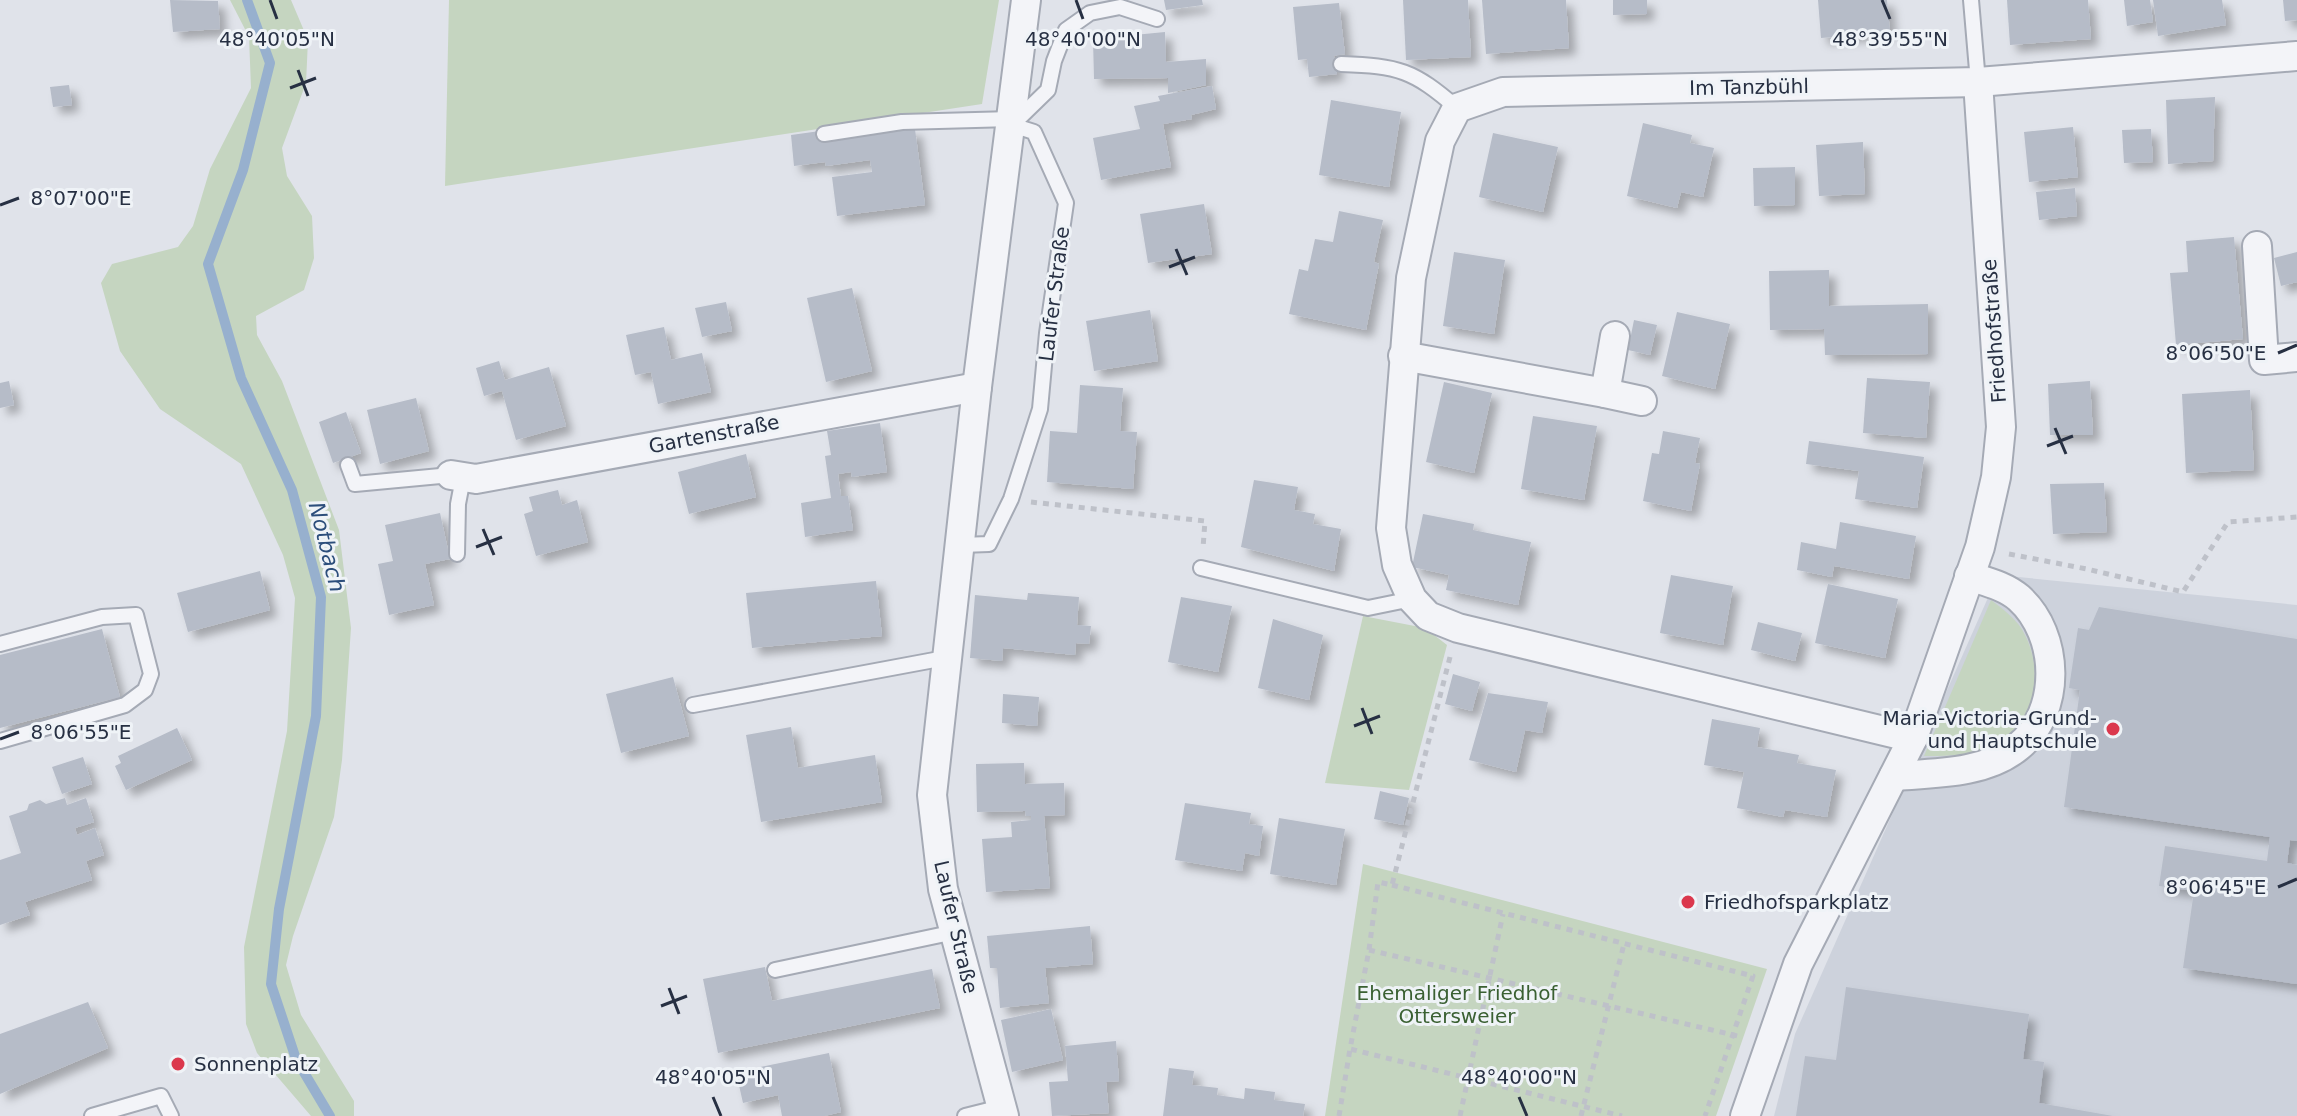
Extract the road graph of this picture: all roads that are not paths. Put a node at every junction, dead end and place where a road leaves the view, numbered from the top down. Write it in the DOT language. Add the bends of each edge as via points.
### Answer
graph roads {
  1 [pos="1026,0"];
  2 [pos="1971,0"];
  3 [pos="1157,19"];
  4 [pos="2297,56"];
  5 [pos="1341,64"];
  6 [pos="1978,82"];
  7 [pos="1457,108"];
  8 [pos="1012,122"];
  9 [pos="824,134"];
  10 [pos="2257,246"];
  11 [pos="1615,336"];
  12 [pos="1403,356"];
  13 [pos="2297,357"];
  14 [pos="977,387"];
  15 [pos="1605,393"];
  16 [pos="1642,401"];
  17 [pos="348,465"];
  18 [pos="457,476"];
  19 [pos="961,545"];
  20 [pos="457,554"];
  21 [pos="1201,568"];
  22 [pos="1969,576"];
  23 [pos="1412,599"];
  24 [pos="0,644"];
  25 [pos="945,658"];
  26 [pos="693,705"];
  27 [pos="1913,738"];
  28 [pos="0,741"];
  29 [pos="1894,776"];
  30 [pos="955,932"];
  31 [pos="775,970"];
  32 [pos="1003,1112"];
  33 [pos="92,1116"];
  34 [pos="171,1116"];
  35 [pos="965,1116"];
  36 [pos="1745,1116"];
  1 -- 8 [label="street, Laufer Straße"];
  2 -- 6 [label="lane"];
  3 -- 8 [label="lane" via="1120,7 1090,13 1066,30 1048,90"];
  4 -- 6 [label="street, Im Tanzbühl"];
  5 -- 7 [label="lane" via="1389,66 1427,82"];
  6 -- 7 [label="street, Im Tanzbühl" via="1503,92"];
  6 -- 22 [label="street, Friedhofstraße" via="2001,427 1996,477"];
  7 -- 12 [label="street" via="1440,141 1411,278"];
  8 -- 9 [label="lane" via="902,122"];
  8 -- 14 [label="street, Laufer Straße"];
  8 -- 19 [label="lane, Laufer Straße" via="1034,132 1066,203 1040,409 1011,499 989,544"];
  10 -- 13 [label="street" via="2264,360"];
  11 -- 15 [label="street"];
  12 -- 15 [label="street"];
  12 -- 23 [label="street" via="1391,528 1397,565"];
  14 -- 18 [label="street, Gartenstraße" via="476,479"];
  14 -- 19 [label="street, Laufer Straße"];
  15 -- 16 [label="street"];
  17 -- 18 [label="lane" via="355,484"];
  18 -- 20 [label="lane"];
  19 -- 25 [label="street, Laufer Straße"];
  21 -- 23 [label="lane" via="1368,608"];
  22 -- 27 [label="street, Friedhofstraße"];
  22 -- 29 [label="street" via="2001,586 2020,599 2039,624 2050,660 2050,695 2038,725 2019,747 1993,762"];
  23 -- 27 [label="street" via="1428,616 1458,628"];
  24 -- 28 [label="lane" via="102,617 136,615 151,674 145,690 125,705"];
  25 -- 26 [label="lane"];
  25 -- 30 [label="street, Laufer Straße" via="932,795 943,889"];
  27 -- 29 [label="street, Friedhofstraße"];
  29 -- 36 [label="street, Friedhofstraße" via="1798,964"];
  30 -- 31 [label="lane"];
  30 -- 32 [label="street, Laufer Straße"];
  32 -- 35 [label="lane"];
  33 -- 34 [label="lane" via="161,1096"];
}
